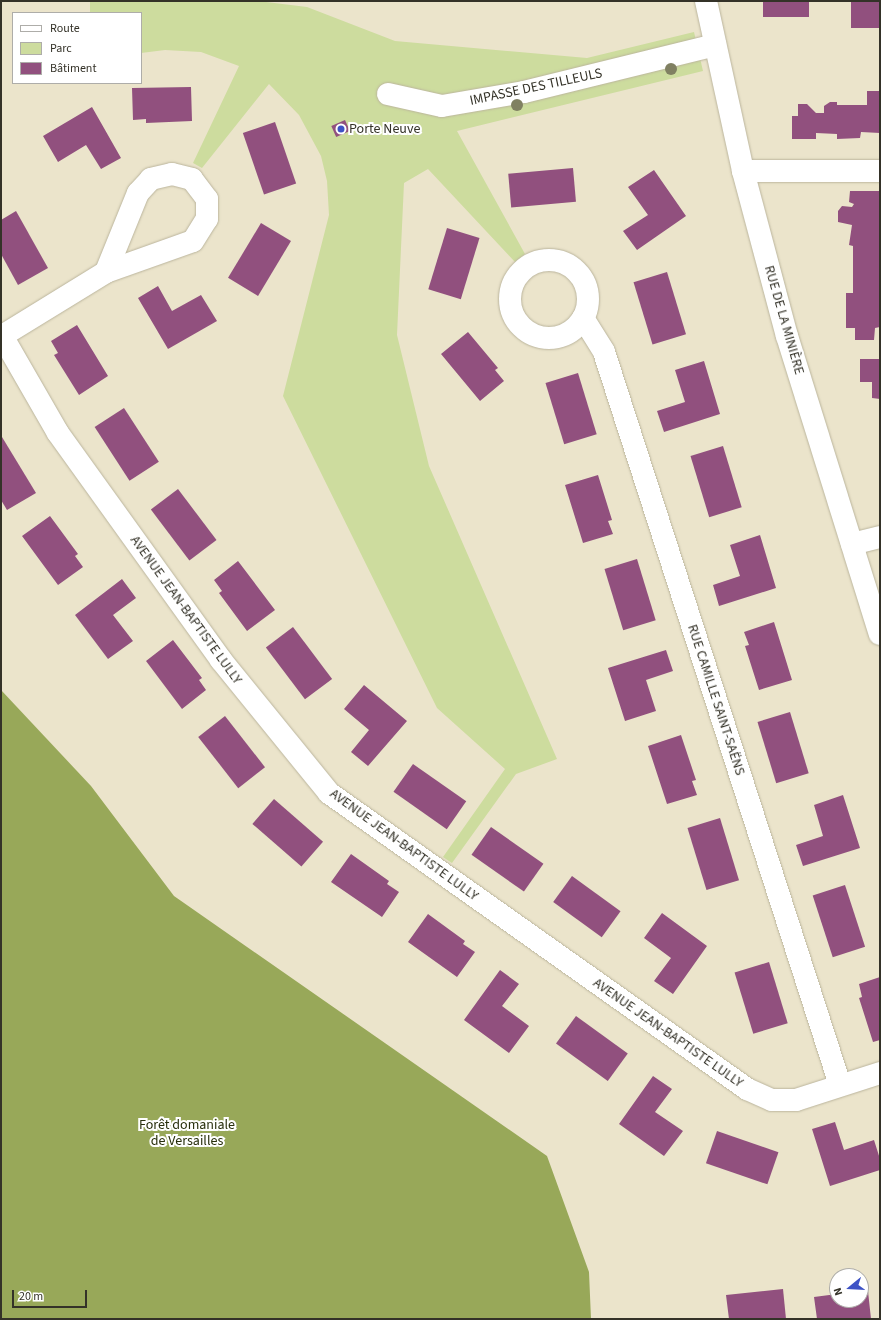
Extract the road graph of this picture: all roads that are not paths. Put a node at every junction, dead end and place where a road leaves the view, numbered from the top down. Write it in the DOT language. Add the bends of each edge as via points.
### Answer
graph roads {
  1 [pos="706,1"];
  2 [pos="715,45"];
  3 [pos="388,94"];
  4 [pos="743,171"];
  5 [pos="880,171"];
  6 [pos="106,272"];
  7 [pos="583,318"];
  8 [pos="2,335"];
  9 [pos="880,537"];
  10 [pos="852,544"];
  11 [pos="880,634"];
  12 [pos="880,1073"];
  13 [pos="840,1085"];
  1 -- 2 [label="street, RUE DE LA MINIÈRE"];
  2 -- 3 [label="street, IMPASSE DES TILLEULS" via="524,92 442,106"];
  2 -- 4 [label="street, RUE DE LA MINIÈRE"];
  4 -- 5 [label="street"];
  4 -- 10 [label="street, RUE DE LA MINIÈRE" via="787,336"];
  6 -- 6 [label="street" via="193,241 207,219 207,199 192,179 172,174 151,180 138,193"];
  6 -- 8 [label="street"];
  7 -- 13 [label="street, RUE CAMILLE SAINT-SAËNS" via="604,352"];
  8 -- 13 [label="street, AVENUE JEAN-BAPTISTE LULLY" via="63,439 221,660 329,793 747,1089 772,1100 796,1100"];
  9 -- 10 [label="street"];
  10 -- 11 [label="street, RUE DE LA MINIÈRE"];
  12 -- 13 [label="street, AVENUE JEAN-BAPTISTE LULLY"];
}
